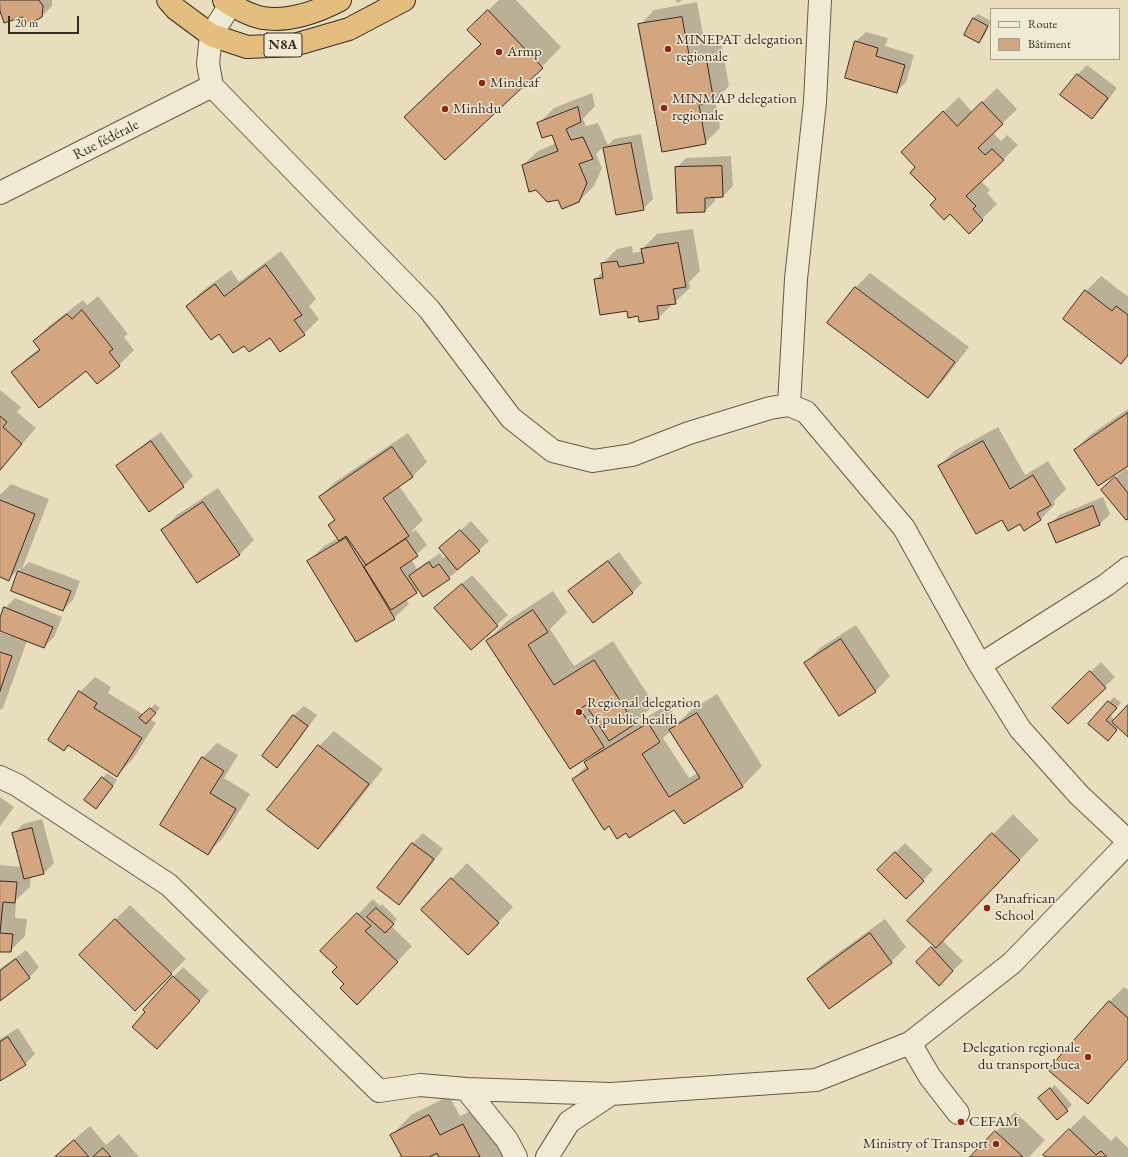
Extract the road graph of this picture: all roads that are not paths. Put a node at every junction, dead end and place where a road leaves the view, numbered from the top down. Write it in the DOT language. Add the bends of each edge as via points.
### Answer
graph roads {
  1 [pos="168,0"];
  2 [pos="340,0"];
  3 [pos="404,0"];
  4 [pos="820,0"];
  5 [pos="227,2"];
  6 [pos="211,35"];
  7 [pos="212,86"];
  8 [pos="0,193"];
  9 [pos="789,405"];
  10 [pos="1128,568"];
  11 [pos="980,665"];
  12 [pos="0,777"];
  13 [pos="1126,835"];
  14 [pos="910,1044"];
  15 [pos="466,1089"];
  16 [pos="611,1094"];
  17 [pos="958,1113"];
  18 [pos="516,1157"];
  19 [pos="547,1157"];
  1 -- 6 [label="highway, N8A"];
  2 -- 5 [label="highway, N8A" via="321,10 289,18 262,18"];
  3 -- 6 [label="highway, N8A" via="349,29 294,45 247,47"];
  4 -- 9 [label="street" via="815,102 796,280"];
  5 -- 6 [label="street"];
  6 -- 7 [label="street" via="208,64"];
  7 -- 8 [label="street, Rue fédérale"];
  7 -- 9 [label="street" via="429,309 511,418 553,451 593,461 632,455 689,433 770,408"];
  9 -- 11 [label="street" via="806,412 904,528"];
  10 -- 11 [label="street" via="1106,585"];
  11 -- 13 [label="street" via="1020,729 1079,795"];
  12 -- 15 [label="street" via="17,785 169,885 379,1091 420,1085"];
  13 -- 14 [label="street" via="1012,963"];
  14 -- 16 [label="street" via="816,1080"];
  14 -- 17 [label="street" via="930,1077"];
  15 -- 16 [label="street"];
  15 -- 18 [label="street" via="507,1140"];
  16 -- 19 [label="street" via="569,1122"];
}
